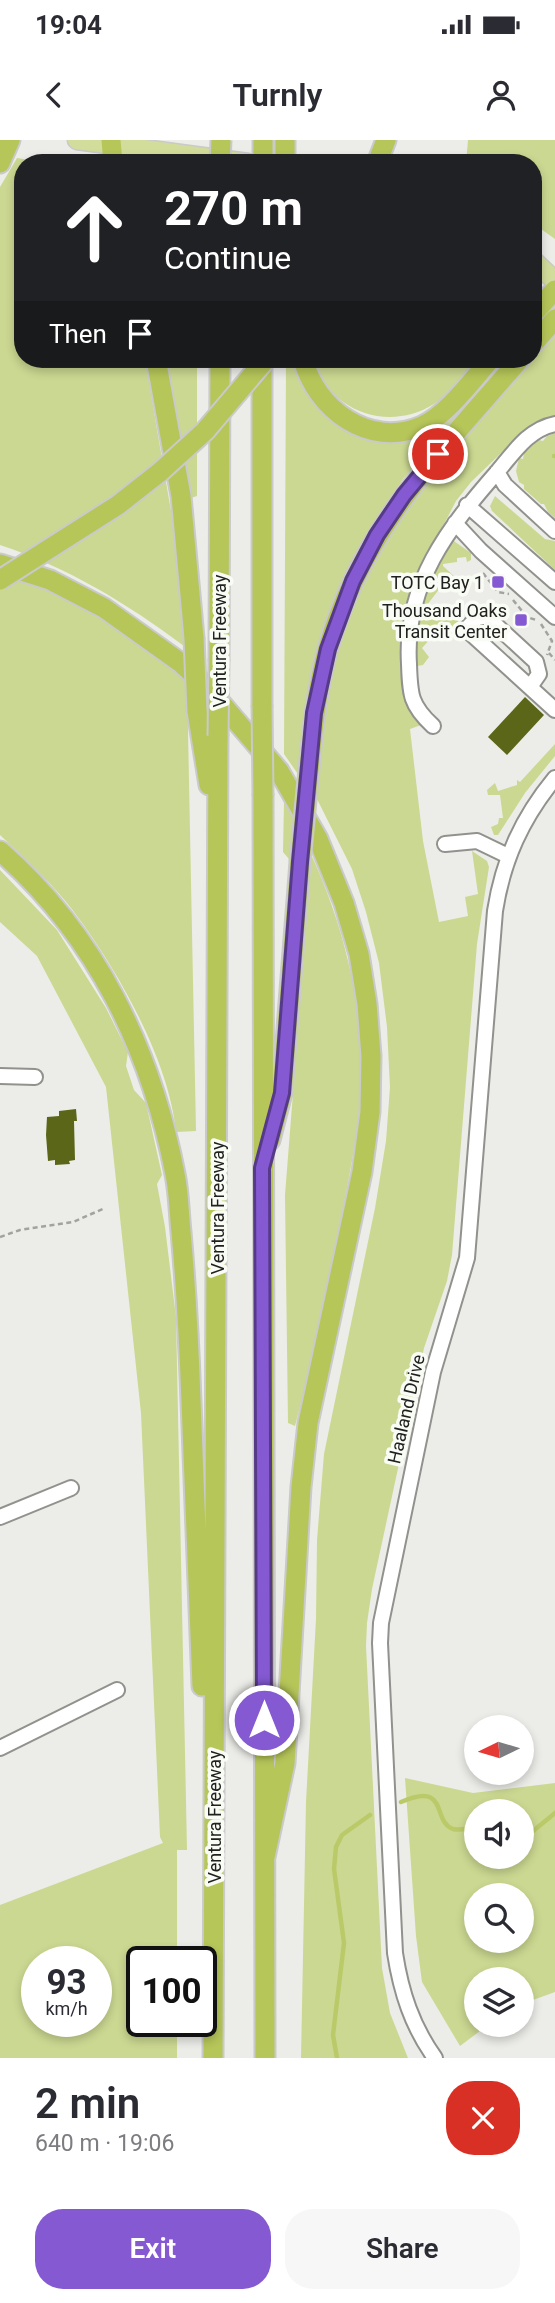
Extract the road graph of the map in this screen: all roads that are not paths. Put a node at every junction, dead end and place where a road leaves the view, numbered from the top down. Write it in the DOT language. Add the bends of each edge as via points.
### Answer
graph roads {
  1 [pos="10,140"];
  2 [pos="77,140"];
  3 [pos="111,149"];
  4 [pos="160,154"];
  5 [pos="0,163"];
  6 [pos="542,269"];
  7 [pos="555,281"];
  8 [pos="555,290"];
  9 [pos="542,304"];
  10 [pos="555,318"];
  11 [pos="542,333"];
  12 [pos="158,368"];
  13 [pos="220,368"];
  14 [pos="257,368"];
  15 [pos="264,368"];
  16 [pos="305,368"];
  17 [pos="482,368"];
  18 [pos="512,368"];
  19 [pos="555,424"];
  20 [pos="497,472"];
  21 [pos="467,505"];
  22 [pos="456,523"];
  23 [pos="555,531"];
  24 [pos="0,564"];
  25 [pos="0,580"];
  26 [pos="555,582"];
  27 [pos="555,617"];
  28 [pos="530,687"];
  29 [pos="555,710"];
  30 [pos="433,726"];
  31 [pos="555,778"];
  32 [pos="446,844"];
  33 [pos="219,845"];
  34 [pos="0,850"];
  35 [pos="508,856"];
  36 [pos="0,1076"];
  37 [pos="35,1077"];
  38 [pos="262,1168"];
  39 [pos="71,1488"];
  40 [pos="0,1517"];
  41 [pos="117,1690"];
  42 [pos="0,1748"];
  43 [pos="265,1857"];
  44 [pos="212,1946"];
  45 [pos="213,1946"];
  46 [pos="213,2037"];
  47 [pos="213,2058"];
  48 [pos="265,2058"];
  49 [pos="435,2058"];
  1 -- 5 [label="highway"];
  2 -- 3 [label="main road"];
  3 -- 4 [label="main road"];
  6 -- 7 [label="main road"];
  8 -- 9 [label="highway"];
  10 -- 11 [label="highway"];
  12 -- 33 [label="highway, bridge" via="182,507 197,711"];
  13 -- 33 [label="highway, Ventura Freeway, bridge"];
  14 -- 25 [label="highway, bridge" via="205,431 160,472 118,505"];
  15 -- 38 [label="highway, bridge"];
  16 -- 17 [label="highway" via="316,391 341,417 363,428 404,432 424,425"];
  18 -- 38 [label="highway, bridge" via="404,495 377,535 338,615 320,678 309,769 282,1093"];
  19 -- 20 [label="street" via="539,429"];
  20 -- 21 [label="street"];
  20 -- 23 [label="street"];
  21 -- 22 [label="street"];
  21 -- 26 [label="street"];
  22 -- 27 [label="street"];
  22 -- 30 [label="street" via="426,570 412,605 407,642 412,701"];
  24 -- 43 [label="highway" via="50,580 104,608 208,688 279,771 299,805 344,903 359,954 371,1056 370,1112 362,1172 308,1423 285,1763"];
  28 -- 28 [label="street" via="466,629 478,617 497,626 536,662 538,674"];
  28 -- 29 [label="street"];
  31 -- 35 [label="street, Haaland Drive" via="527,814"];
  32 -- 35 [label="street" via="477,841"];
  33 -- 45 [label="highway, Ventura Freeway"];
  34 -- 44 [label="highway" via="65,920 122,1009 145,1062 176,1177 187,1300"];
  35 -- 49 [label="street, Haaland Drive" via="495,911 467,1258 433,1372 381,1623 399,1978 409,2010"];
  36 -- 37 [label="street"];
  38 -- 43 [label="highway"];
  39 -- 40 [label="street"];
  41 -- 42 [label="street"];
  43 -- 48 [label="highway"];
  46 -- 47 [label="highway, Ventura Freeway"];
}
